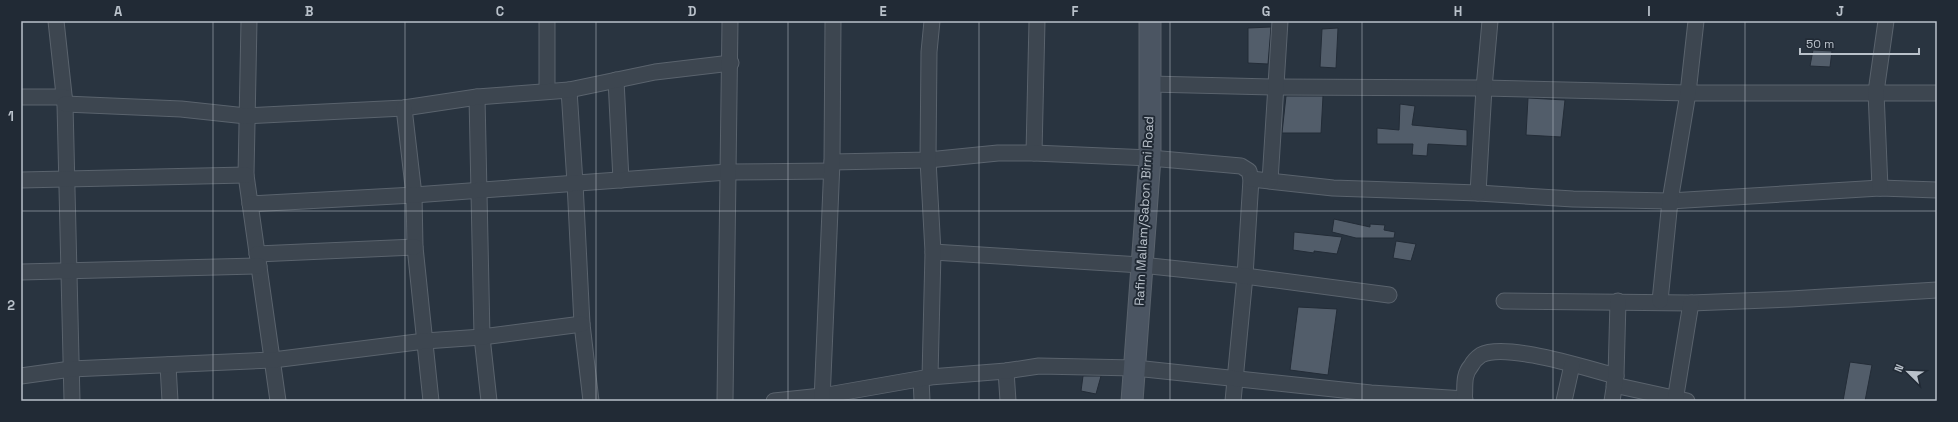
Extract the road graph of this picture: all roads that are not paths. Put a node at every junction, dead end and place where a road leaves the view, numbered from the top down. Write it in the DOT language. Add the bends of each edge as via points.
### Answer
graph roads {
  1 [pos="56,21"];
  2 [pos="248,21"];
  3 [pos="547,21"];
  4 [pos="730,21"];
  5 [pos="833,21"];
  6 [pos="932,21"];
  7 [pos="1037,21"];
  8 [pos="1150,21"];
  9 [pos="1280,21"];
  10 [pos="1490,21"];
  11 [pos="1696,21"];
  12 [pos="1886,21"];
  13 [pos="730,63"];
  14 [pos="616,80"];
  15 [pos="1150,84"];
  16 [pos="1275,87"];
  17 [pos="1484,88"];
  18 [pos="569,90"];
  19 [pos="547,91"];
  20 [pos="1876,92"];
  21 [pos="1688,93"];
  22 [pos="1937,93"];
  23 [pos="21,97"];
  24 [pos="477,97"];
  25 [pos="65,100"];
  26 [pos="404,108"];
  27 [pos="246,116"];
  28 [pos="1034,153"];
  29 [pos="1150,158"];
  30 [pos="928,160"];
  31 [pos="832,166"];
  32 [pos="728,172"];
  33 [pos="246,176"];
  34 [pos="66,179"];
  35 [pos="1251,179"];
  36 [pos="21,180"];
  37 [pos="621,180"];
  38 [pos="1270,181"];
  39 [pos="575,183"];
  40 [pos="1880,188"];
  41 [pos="480,190"];
  42 [pos="1937,190"];
  43 [pos="1478,193"];
  44 [pos="414,195"];
  45 [pos="1670,201"];
  46 [pos="250,204"];
  47 [pos="415,247"];
  48 [pos="933,252"];
  49 [pos="258,260"];
  50 [pos="1141,265"];
  51 [pos="69,270"];
  52 [pos="21,272"];
  53 [pos="1245,276"];
  54 [pos="1937,290"];
  55 [pos="1389,295"];
  56 [pos="1504,301"];
  57 [pos="1618,301"];
  58 [pos="1660,301"];
  59 [pos="1691,303"];
  60 [pos="582,324"];
  61 [pos="482,337"];
  62 [pos="425,341"];
  63 [pos="273,360"];
  64 [pos="168,365"];
  65 [pos="1572,365"];
  66 [pos="1135,368"];
  67 [pos="70,369"];
  68 [pos="1006,371"];
  69 [pos="21,376"];
  70 [pos="925,378"];
  71 [pos="1234,378"];
  72 [pos="1615,381"];
  73 [pos="822,399"];
  74 [pos="1465,400"];
  75 [pos="1679,400"];
  76 [pos="72,401"];
  77 [pos="170,401"];
  78 [pos="278,401"];
  79 [pos="431,401"];
  80 [pos="489,401"];
  81 [pos="591,401"];
  82 [pos="725,401"];
  83 [pos="774,401"];
  84 [pos="922,401"];
  85 [pos="1008,401"];
  86 [pos="1132,401"];
  87 [pos="1233,401"];
  88 [pos="1564,401"];
  89 [pos="1612,401"];
  1 -- 25 [label="street"];
  2 -- 27 [label="street"];
  3 -- 19 [label="street"];
  4 -- 13 [label="street"];
  5 -- 31 [label="street"];
  6 -- 30 [label="street" via="929,52"];
  7 -- 28 [label="street"];
  8 -- 15 [label="street, Rafin Mallam/Sabon Birni Road"];
  9 -- 16 [label="street"];
  10 -- 17 [label="street"];
  11 -- 21 [label="street"];
  12 -- 20 [label="street"];
  13 -- 14 [label="street" via="655,72"];
  13 -- 32 [label="street"];
  14 -- 18 [label="street"];
  14 -- 37 [label="street"];
  15 -- 16 [label="street"];
  15 -- 29 [label="street, Rafin Mallam/Sabon Birni Road"];
  16 -- 17 [label="street"];
  16 -- 38 [label="street"];
  17 -- 21 [label="street"];
  17 -- 43 [label="street"];
  18 -- 19 [label="street"];
  18 -- 39 [label="street"];
  19 -- 24 [label="street"];
  20 -- 21 [label="street"];
  20 -- 22 [label="street"];
  20 -- 40 [label="street"];
  21 -- 45 [label="street"];
  23 -- 25 [label="street"];
  24 -- 26 [label="street"];
  24 -- 41 [label="street"];
  25 -- 27 [label="street"];
  25 -- 34 [label="street"];
  26 -- 27 [label="street"];
  26 -- 44 [label="street"];
  27 -- 33 [label="street"];
  28 -- 29 [label="street"];
  28 -- 30 [label="street" via="998,153"];
  29 -- 35 [label="street" via="1241,166 1249,171"];
  29 -- 50 [label="street, Rafin Mallam/Sabon Birni Road"];
  30 -- 31 [label="street"];
  30 -- 48 [label="street"];
  31 -- 32 [label="street"];
  31 -- 73 [label="street"];
  32 -- 37 [label="street"];
  32 -- 82 [label="street"];
  33 -- 34 [label="street"];
  33 -- 46 [label="street"];
  34 -- 36 [label="street"];
  34 -- 51 [label="street"];
  35 -- 38 [label="street"];
  35 -- 53 [label="street"];
  37 -- 39 [label="street"];
  38 -- 43 [label="street" via="1333,188"];
  39 -- 41 [label="street"];
  39 -- 60 [label="street"];
  40 -- 42 [label="street"];
  40 -- 45 [label="street"];
  41 -- 44 [label="street"];
  41 -- 61 [label="street"];
  43 -- 45 [label="street" via="1573,199"];
  44 -- 46 [label="street"];
  44 -- 47 [label="street"];
  45 -- 58 [label="street"];
  46 -- 49 [label="street"];
  47 -- 49 [label="street"];
  47 -- 62 [label="street"];
  48 -- 50 [label="street"];
  48 -- 70 [label="street"];
  49 -- 51 [label="street"];
  49 -- 63 [label="street"];
  50 -- 53 [label="street"];
  50 -- 66 [label="street, Rafin Mallam/Sabon Birni Road"];
  51 -- 52 [label="street"];
  51 -- 67 [label="street"];
  53 -- 55 [label="street"];
  53 -- 71 [label="street"];
  54 -- 59 [label="street"];
  56 -- 57 [label="street"];
  57 -- 58 [label="street"];
  57 -- 72 [label="street"];
  58 -- 59 [label="street"];
  59 -- 75 [label="street"];
  60 -- 61 [label="street"];
  60 -- 81 [label="street"];
  61 -- 62 [label="street"];
  61 -- 80 [label="street"];
  62 -- 63 [label="street"];
  62 -- 79 [label="street"];
  63 -- 64 [label="street"];
  63 -- 78 [label="street"];
  64 -- 67 [label="street"];
  64 -- 77 [label="street"];
  65 -- 72 [label="street"];
  65 -- 74 [label="street" via="1501,350 1482,355 1470,367 1464,382"];
  65 -- 88 [label="street"];
  66 -- 68 [label="street" via="1039,366"];
  66 -- 71 [label="street"];
  66 -- 86 [label="street, Rafin Mallam/Sabon Birni Road"];
  67 -- 69 [label="street"];
  67 -- 76 [label="street"];
  68 -- 70 [label="street"];
  68 -- 85 [label="street"];
  70 -- 73 [label="street"];
  70 -- 84 [label="street"];
  71 -- 74 [label="street"];
  71 -- 87 [label="street"];
  72 -- 75 [label="street"];
  72 -- 89 [label="street"];
  73 -- 83 [label="street"];
}
